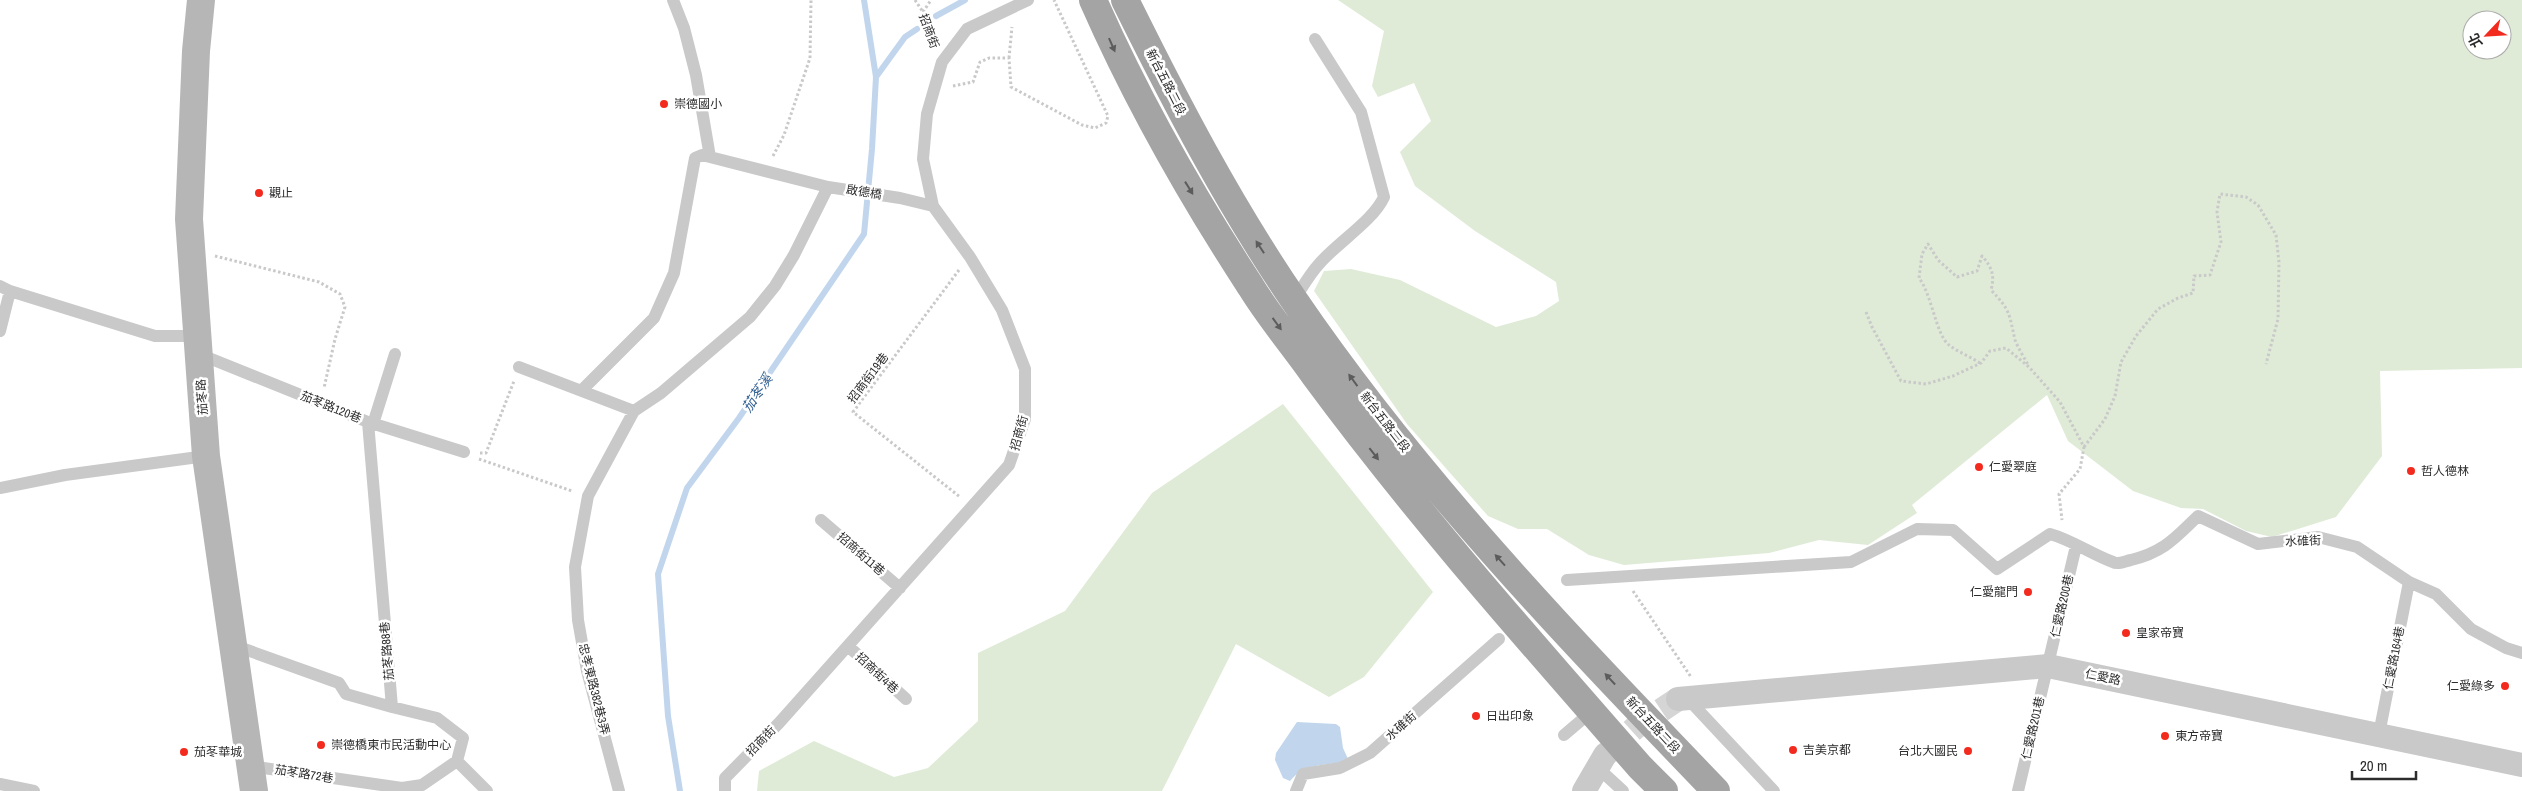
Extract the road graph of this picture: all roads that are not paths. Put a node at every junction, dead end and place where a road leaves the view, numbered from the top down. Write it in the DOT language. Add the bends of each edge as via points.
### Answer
graph roads {
  1 [pos="201,0"];
  2 [pos="673,0"];
  3 [pos="1028,0"];
  4 [pos="1093,0"];
  5 [pos="1125,0"];
  6 [pos="1315,39"];
  7 [pos="710,157"];
  8 [pos="828,187"];
  9 [pos="933,206"];
  10 [pos="5,289"];
  11 [pos="1294,300"];
  12 [pos="0,331"];
  13 [pos="199,345"];
  14 [pos="395,354"];
  15 [pos="519,367"];
  16 [pos="582,390"];
  17 [pos="634,412"];
  18 [pos="370,423"];
  19 [pos="464,452"];
  20 [pos="206,456"];
  21 [pos="0,488"];
  22 [pos="822,520"];
  23 [pos="2076,546"];
  24 [pos="1566,580"];
  25 [pos="2409,582"];
  26 [pos="900,588"];
  27 [pos="1498,639"];
  28 [pos="233,645"];
  29 [pos="848,646"];
  30 [pos="2522,653"];
  31 [pos="2048,666"];
  32 [pos="1690,698"];
  33 [pos="906,699"];
  34 [pos="392,707"];
  35 [pos="1591,712"];
  36 [pos="2379,734"];
  37 [pos="1564,735"];
  38 [pos="458,761"];
  39 [pos="1602,762"];
  40 [pos="2522,765"];
  41 [pos="252,778"];
  42 [pos="0,784"];
  43 [pos="34,791"];
  44 [pos="487,791"];
  45 [pos="619,791"];
  46 [pos="725,791"];
  47 [pos="1296,791"];
  48 [pos="1584,791"];
  49 [pos="1623,791"];
  50 [pos="1664,791"];
  51 [pos="1716,791"];
  52 [pos="1774,791"];
  53 [pos="2018,791"];
  1 -- 13 [label="street, 茄苳路" via="189,219"];
  2 -- 7 [label="lane" via="696,75"];
  3 -- 9 [label="lane, 招商街" via="967,29 942,62 927,114 924,159"];
  4 -- 35 [label="main road, one-way, bridge" via="1118,58 1173,162 1252,290 1396,482"];
  11 -- 5 [label="main road, 新台五路二段, one-way, bridge" via="1229,198 1164,81"];
  6 -- 11 [label="lane" via="1361,112 1384,197 1378,210 1318,265"];
  7 -- 8 [label="lane, 啟德橋"];
  7 -- 16 [label="lane" via="702,155 695,158 674,273 654,318"];
  8 -- 9 [label="lane, 啟德橋"];
  8 -- 17 [label="lane" via="794,255 750,317"];
  9 -- 26 [label="lane, 招商街" via="970,256 1002,310 1025,369 1025,419 1009,465"];
  10 -- 12 [label="lane"];
  10 -- 13 [label="lane" via="155,336"];
  51 -- 11 [label="main road, 新台五路二段, one-way, bridge" via="1442,496"];
  13 -- 18 [label="lane, 茄苳路120巷"];
  13 -- 20 [label="street, 茄苳路"];
  14 -- 18 [label="lane"];
  15 -- 16 [label="lane"];
  16 -- 17 [label="lane"];
  17 -- 45 [label="lane, 忠孝東路382巷3弄" via="588,496 575,567 578,620 587,671"];
  18 -- 19 [label="lane, 茄苳路120巷"];
  18 -- 34 [label="lane, 茄苳路88巷"];
  20 -- 21 [label="lane" via="65,474"];
  20 -- 28 [label="street, 茄苳路"];
  22 -- 26 [label="lane, 招商街11巷"];
  23 -- 24 [label="lane" via="2065,538 2050,534 1997,569 1953,530 1917,528 1851,562"];
  23 -- 25 [label="lane, 水碓街" via="2116,564 2164,548 2198,516 2258,544 2318,537 2357,547"];
  23 -- 31 [label="lane, 仁愛路200巷"];
  25 -- 30 [label="lane, 水碓街" via="2436,594 2471,629"];
  25 -- 36 [label="lane, 仁愛路164巷"];
  26 -- 29 [label="lane, 招商街"];
  27 -- 47 [label="lane, 水碓街" via="1370,753 1340,768 1303,774"];
  28 -- 34 [label="lane" via="339,683 346,694"];
  28 -- 41 [label="street, 茄苳路"];
  29 -- 33 [label="lane, 招商街4巷"];
  29 -- 46 [label="lane, 招商街" via="725,778"];
  31 -- 32 [label="street, 仁愛路"];
  31 -- 36 [label="street, 仁愛路"];
  31 -- 53 [label="lane, 仁愛路201巷"];
  32 -- 52 [label="lane"];
  34 -- 38 [label="lane" via="437,718 463,738"];
  35 -- 37 [label="lane"];
  35 -- 50 [label="main road, bridge"];
  36 -- 40 [label="street, 仁愛路"];
  38 -- 41 [label="lane, 茄苳路72巷" via="422,785 402,788"];
  38 -- 44 [label="lane"];
  39 -- 48 [label="street"];
  39 -- 49 [label="lane"];
  42 -- 43 [label="lane"];
}
